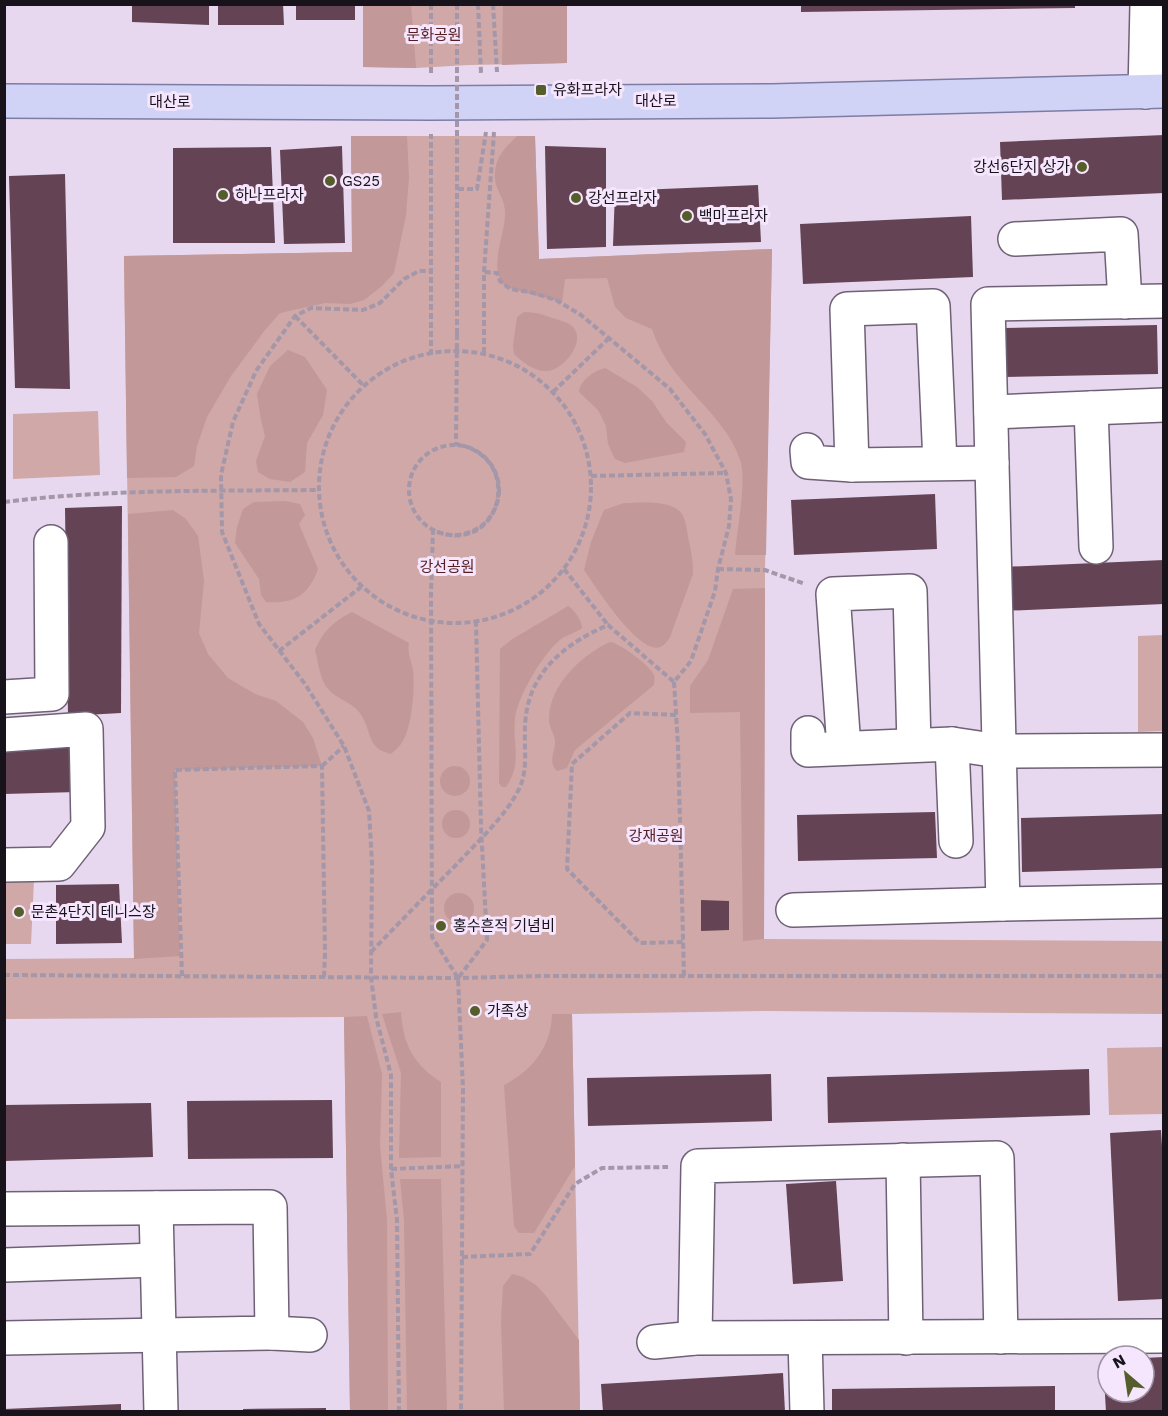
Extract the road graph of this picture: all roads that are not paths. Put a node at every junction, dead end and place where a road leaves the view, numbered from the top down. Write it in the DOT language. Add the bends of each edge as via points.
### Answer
graph roads {
  1 [pos="1147,4"];
  2 [pos="1154,92"];
  3 [pos="4,101"];
  4 [pos="1015,239"];
  5 [pos="1125,302"];
  6 [pos="1164,302"];
  7 [pos="1164,405"];
  8 [pos="1091,408"];
  9 [pos="991,412"];
  10 [pos="807,450"];
  11 [pos="940,463"];
  12 [pos="992,463"];
  13 [pos="852,465"];
  14 [pos="51,542"];
  15 [pos="1096,547"];
  16 [pos="4,697"];
  17 [pos="808,733"];
  18 [pos="4,735"];
  19 [pos="952,744"];
  20 [pos="914,745"];
  21 [pos="844,748"];
  22 [pos="1164,750"];
  23 [pos="999,751"];
  24 [pos="956,841"];
  25 [pos="4,865"];
  26 [pos="1164,902"];
  27 [pos="1003,904"];
  28 [pos="793,910"];
  29 [pos="903,1160"];
  30 [pos="156,1208"];
  31 [pos="4,1209"];
  32 [pos="157,1260"];
  33 [pos="4,1265"];
  34 [pos="272,1333"];
  35 [pos="159,1335"];
  36 [pos="310,1335"];
  37 [pos="1164,1336"];
  38 [pos="1001,1337"];
  39 [pos="4,1338"];
  40 [pos="695,1338"];
  41 [pos="805,1338"];
  42 [pos="906,1338"];
  43 [pos="654,1342"];
  44 [pos="161,1412"];
  45 [pos="807,1412"];
  1 -- 2 [label="lane"];
  2 -- 3 [label="main road, 대산로" via="772,101"];
  4 -- 5 [label="lane" via="1121,234"];
  5 -- 6 [label="lane"];
  5 -- 9 [label="lane" via="988,304"];
  7 -- 8 [label="lane"];
  8 -- 9 [label="lane"];
  8 -- 15 [label="lane"];
  9 -- 12 [label="lane"];
  10 -- 13 [label="lane" via="808,462"];
  11 -- 12 [label="lane"];
  11 -- 13 [label="lane"];
  11 -- 13 [label="lane" via="933,306 847,309"];
  12 -- 23 [label="lane"];
  14 -- 16 [label="lane" via="52,694"];
  17 -- 21 [label="lane" via="808,750"];
  18 -- 25 [label="lane" via="86,729 88,827 59,864"];
  19 -- 20 [label="lane"];
  19 -- 23 [label="lane"];
  19 -- 24 [label="lane"];
  20 -- 21 [label="lane"];
  20 -- 21 [label="lane" via="909,591 833,594"];
  22 -- 23 [label="lane"];
  23 -- 27 [label="lane"];
  26 -- 27 [label="lane"];
  27 -- 28 [label="lane"];
  29 -- 38 [label="lane" via="997,1158"];
  29 -- 40 [label="lane" via="698,1166"];
  29 -- 42 [label="lane"];
  30 -- 31 [label="lane"];
  30 -- 32 [label="lane"];
  30 -- 34 [label="lane" via="270,1207"];
  32 -- 33 [label="lane"];
  32 -- 35 [label="lane"];
  34 -- 35 [label="lane"];
  34 -- 36 [label="lane"];
  35 -- 39 [label="lane"];
  35 -- 44 [label="lane"];
  37 -- 38 [label="lane"];
  38 -- 42 [label="lane"];
  40 -- 41 [label="lane"];
  40 -- 43 [label="lane"];
  41 -- 42 [label="lane"];
  41 -- 45 [label="lane"];
}
